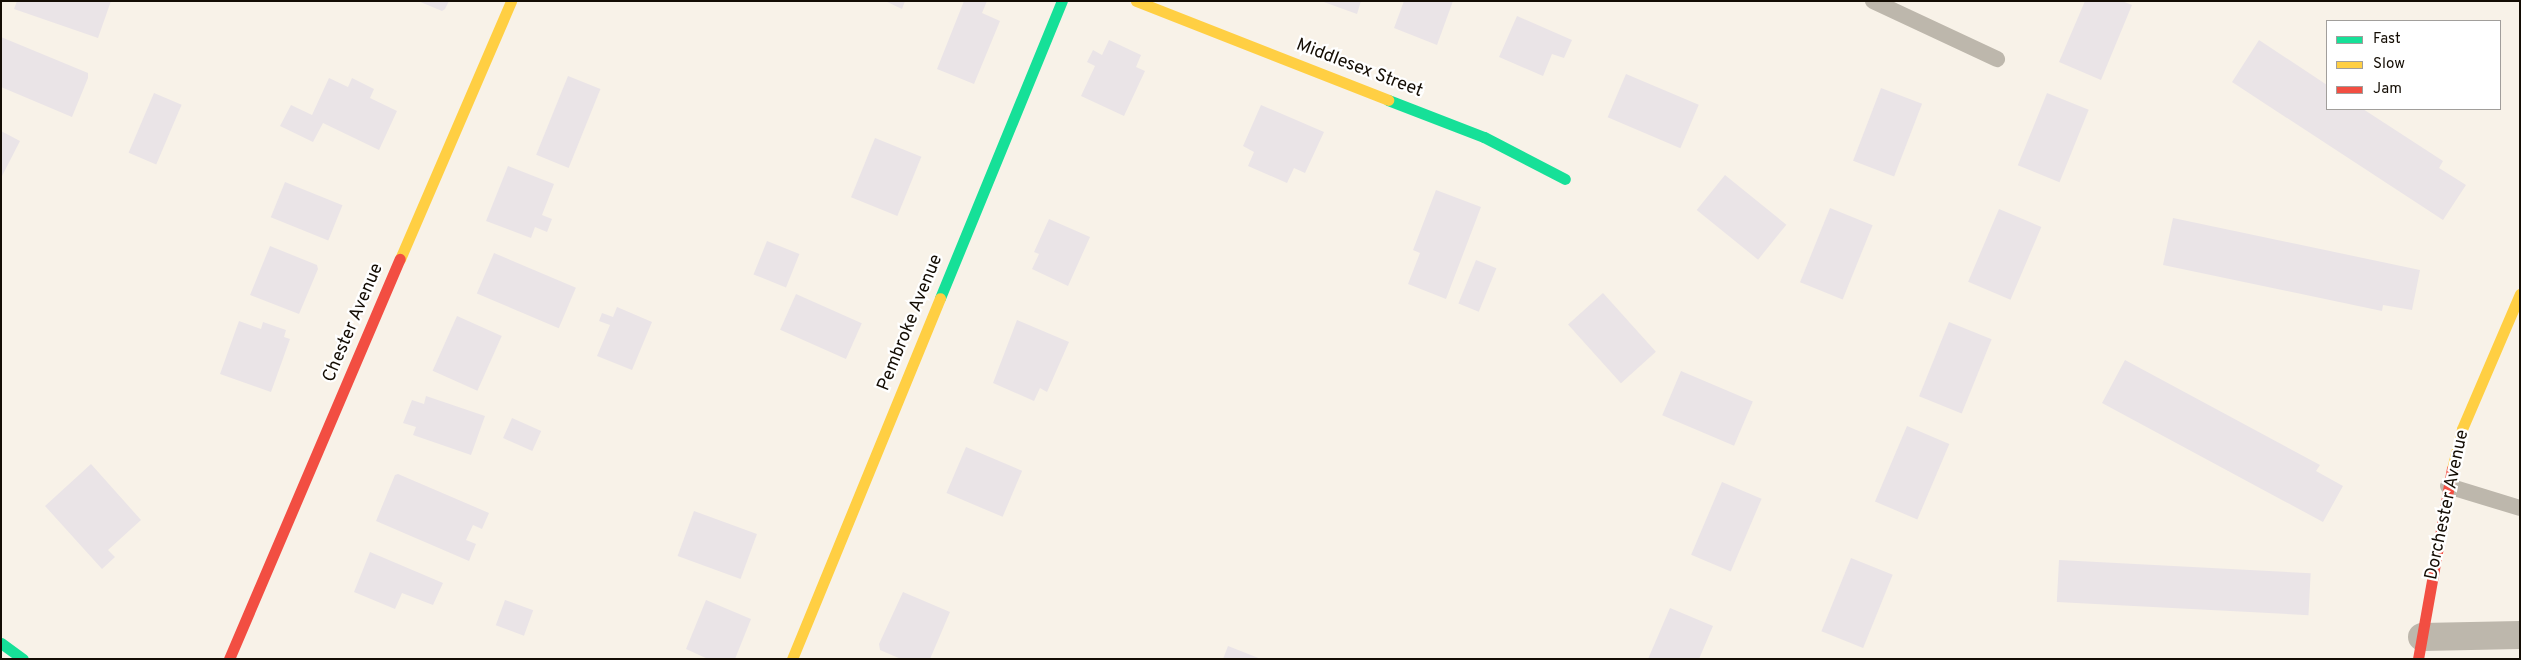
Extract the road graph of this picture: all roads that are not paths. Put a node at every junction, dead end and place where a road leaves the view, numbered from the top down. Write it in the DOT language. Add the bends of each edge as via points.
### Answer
graph roads {
  1 [pos="511,1"];
  2 [pos="1062,1"];
  3 [pos="1136,1"];
  4 [pos="1874,1"];
  5 [pos="1997,59"];
  6 [pos="1565,179"];
  7 [pos="2520,294"];
  8 [pos="2448,486"];
  9 [pos="2520,508"];
  10 [pos="2520,635"];
  11 [pos="1,643"];
  12 [pos="2420,648"];
  13 [pos="23,659"];
  14 [pos="229,659"];
  15 [pos="792,659"];
  1 -- 14 [label="street, Chester Avenue"];
  2 -- 15 [label="street, Pembroke Avenue"];
  3 -- 6 [label="street, Middlesex Street" via="1484,137"];
  4 -- 5 [label="lane"];
  7 -- 8 [label="street, Dorchester Avenue" via="2462,429"];
  8 -- 9 [label="lane"];
  8 -- 12 [label="street, Dorchester Avenue"];
  10 -- 12 [label="street, Dorchester Avenue"];
  11 -- 13 [label="street"];
}
